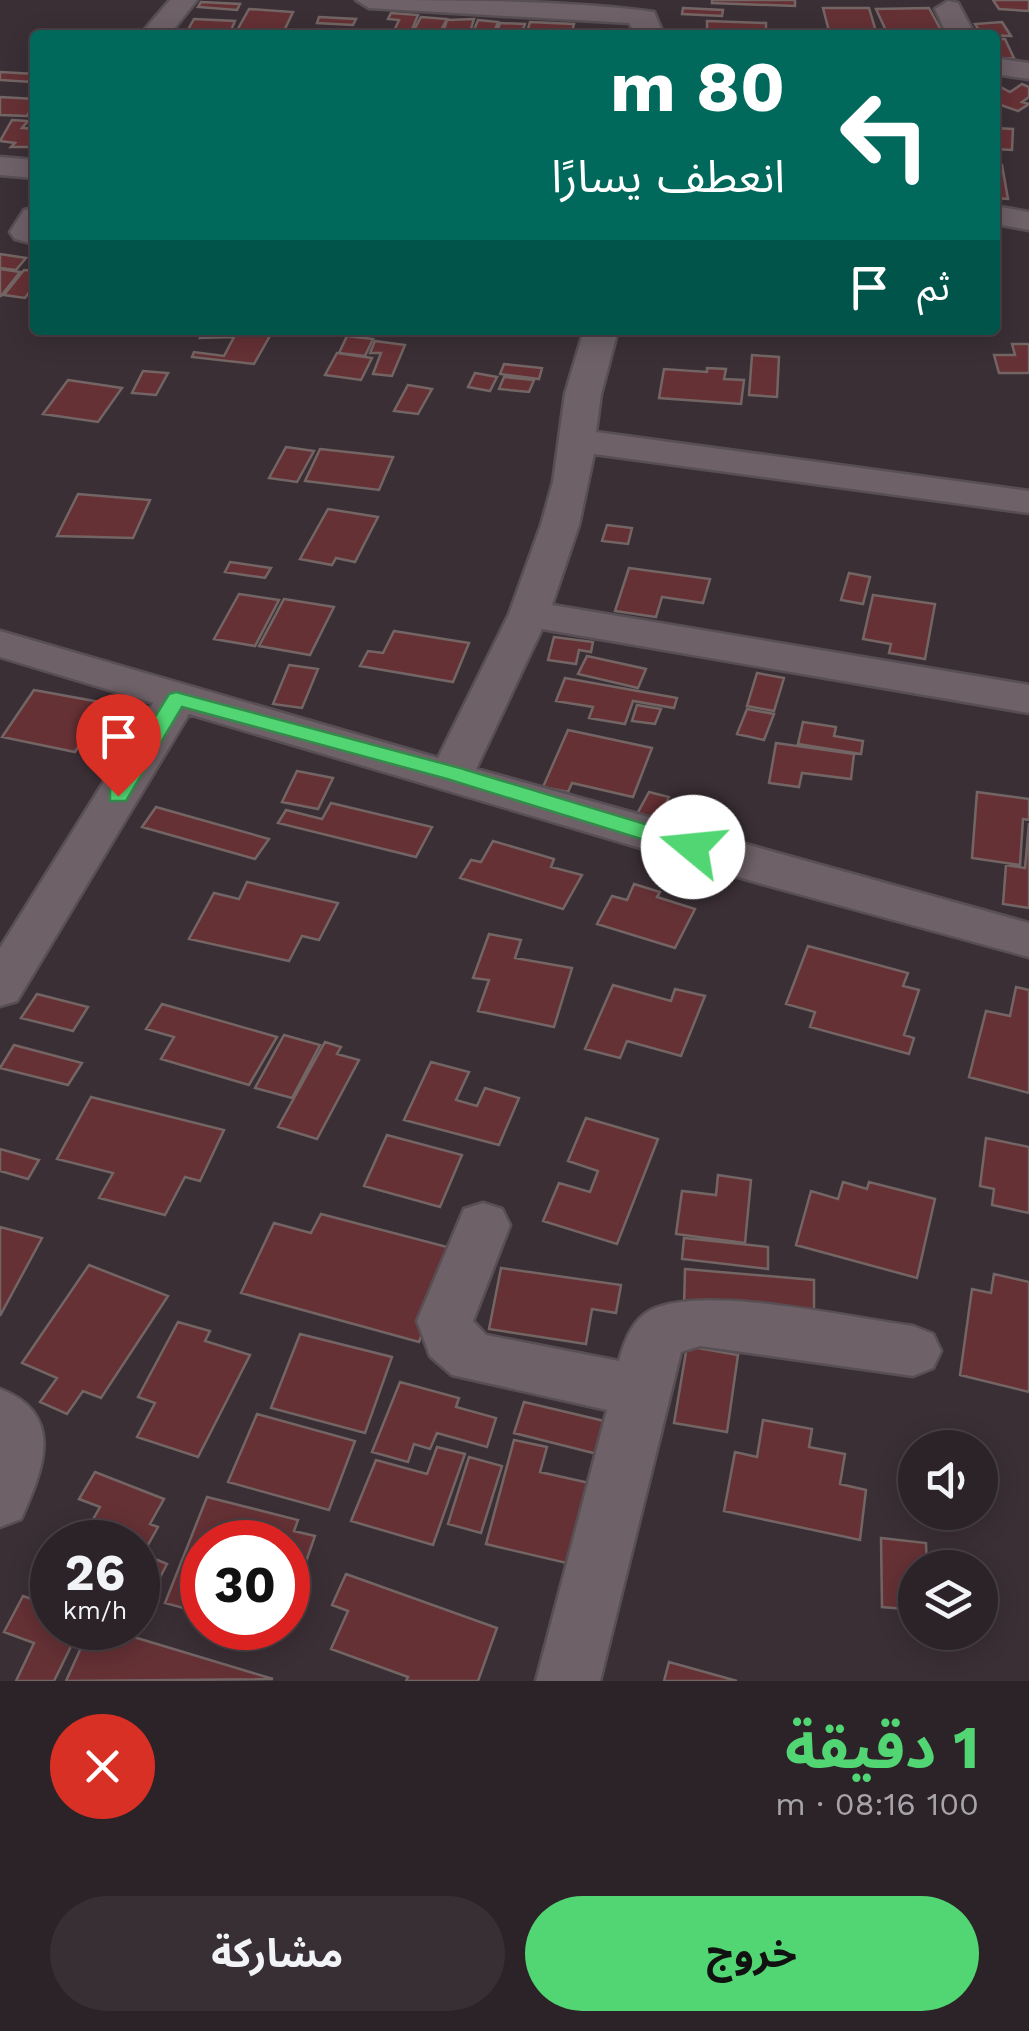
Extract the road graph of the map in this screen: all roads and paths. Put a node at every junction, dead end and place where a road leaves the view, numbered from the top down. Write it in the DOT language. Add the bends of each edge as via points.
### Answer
graph roads {
  1 [pos="184,0"];
  2 [pos="369,0"];
  3 [pos="948,9"];
  4 [pos="158,30"];
  5 [pos="648,30"];
  6 [pos="958,30"];
  7 [pos="1000,67"];
  8 [pos="1029,71"];
  9 [pos="0,166"];
  10 [pos="30,168"];
  11 [pos="1000,215"];
  12 [pos="1029,218"];
  13 [pos="600,335"];
  14 [pos="579,441"];
  15 [pos="1029,502"];
  16 [pos="529,614"];
  17 [pos="0,644"];
  18 [pos="1029,698"];
  19 [pos="176,699"];
  20 [pos="452,773"];
  21 [pos="1029,940"];
  22 [pos="0,988"];
  23 [pos="482,1226"];
  24 [pos="913,1351"];
  25 [pos="640,1392"];
  26 [pos="0,1415"];
  27 [pos="0,1499"];
  28 [pos="568,1681"];
  1 -- 4 [label="street"];
  2 -- 5 [label="street" via="629,14 644,18"];
  3 -- 6 [label="street"];
  7 -- 8 [label="street"];
  9 -- 10 [label="street"];
  11 -- 12 [label="street"];
  13 -- 14 [label="street"];
  14 -- 15 [label="street"];
  14 -- 16 [label="street"];
  16 -- 18 [label="street"];
  16 -- 20 [label="street"];
  17 -- 19 [label="street"];
  19 -- 20 [label="street"];
  19 -- 22 [label="street"];
  20 -- 21 [label="street" via="762,868"];
  23 -- 25 [label="street" via="445,1321 450,1340 472,1356"];
  24 -- 25 [label="street" via="676,1323 651,1348"];
  25 -- 28 [label="street"];
  26 -- 27 [label="street" via="16,1443 14,1469"];
}
